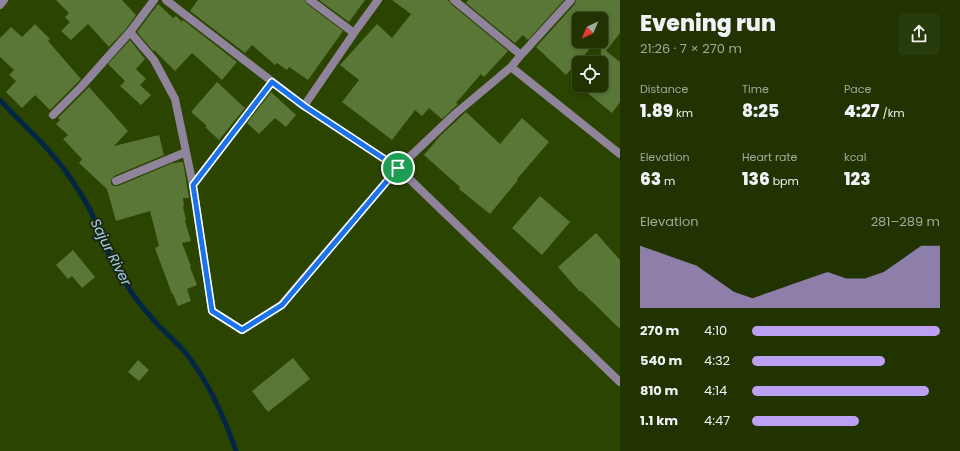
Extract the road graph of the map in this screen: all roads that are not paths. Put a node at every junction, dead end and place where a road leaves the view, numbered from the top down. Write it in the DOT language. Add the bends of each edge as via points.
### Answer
graph roads {
  1 [pos="4,0"];
  2 [pos="154,0"];
  3 [pos="166,0"];
  4 [pos="310,0"];
  5 [pos="378,0"];
  6 [pos="454,0"];
  7 [pos="571,0"];
  8 [pos="0,5"];
  9 [pos="130,32"];
  10 [pos="354,32"];
  11 [pos="521,54"];
  12 [pos="511,68"];
  13 [pos="272,82"];
  14 [pos="304,106"];
  15 [pos="53,115"];
  16 [pos="186,152"];
  17 [pos="620,154"];
  18 [pos="398,168"];
  19 [pos="116,181"];
  20 [pos="193,185"];
  21 [pos="620,382"];
  1 -- 8 [label="street"];
  2 -- 9 [label="street"];
  3 -- 13 [label="street"];
  4 -- 10 [label="street"];
  5 -- 10 [label="street"];
  6 -- 11 [label="street"];
  7 -- 11 [label="street"];
  9 -- 15 [label="street"];
  9 -- 16 [label="street" via="154,60 175,99"];
  10 -- 14 [label="street"];
  11 -- 12 [label="street"];
  12 -- 17 [label="street"];
  12 -- 18 [label="street" via="455,114"];
  13 -- 14 [label="street"];
  13 -- 20 [label="street"];
  14 -- 18 [label="street"];
  16 -- 19 [label="street"];
  16 -- 20 [label="street"];
  18 -- 20 [label="street" via="282,305 242,330 212,311"];
  18 -- 21 [label="street"];
}
